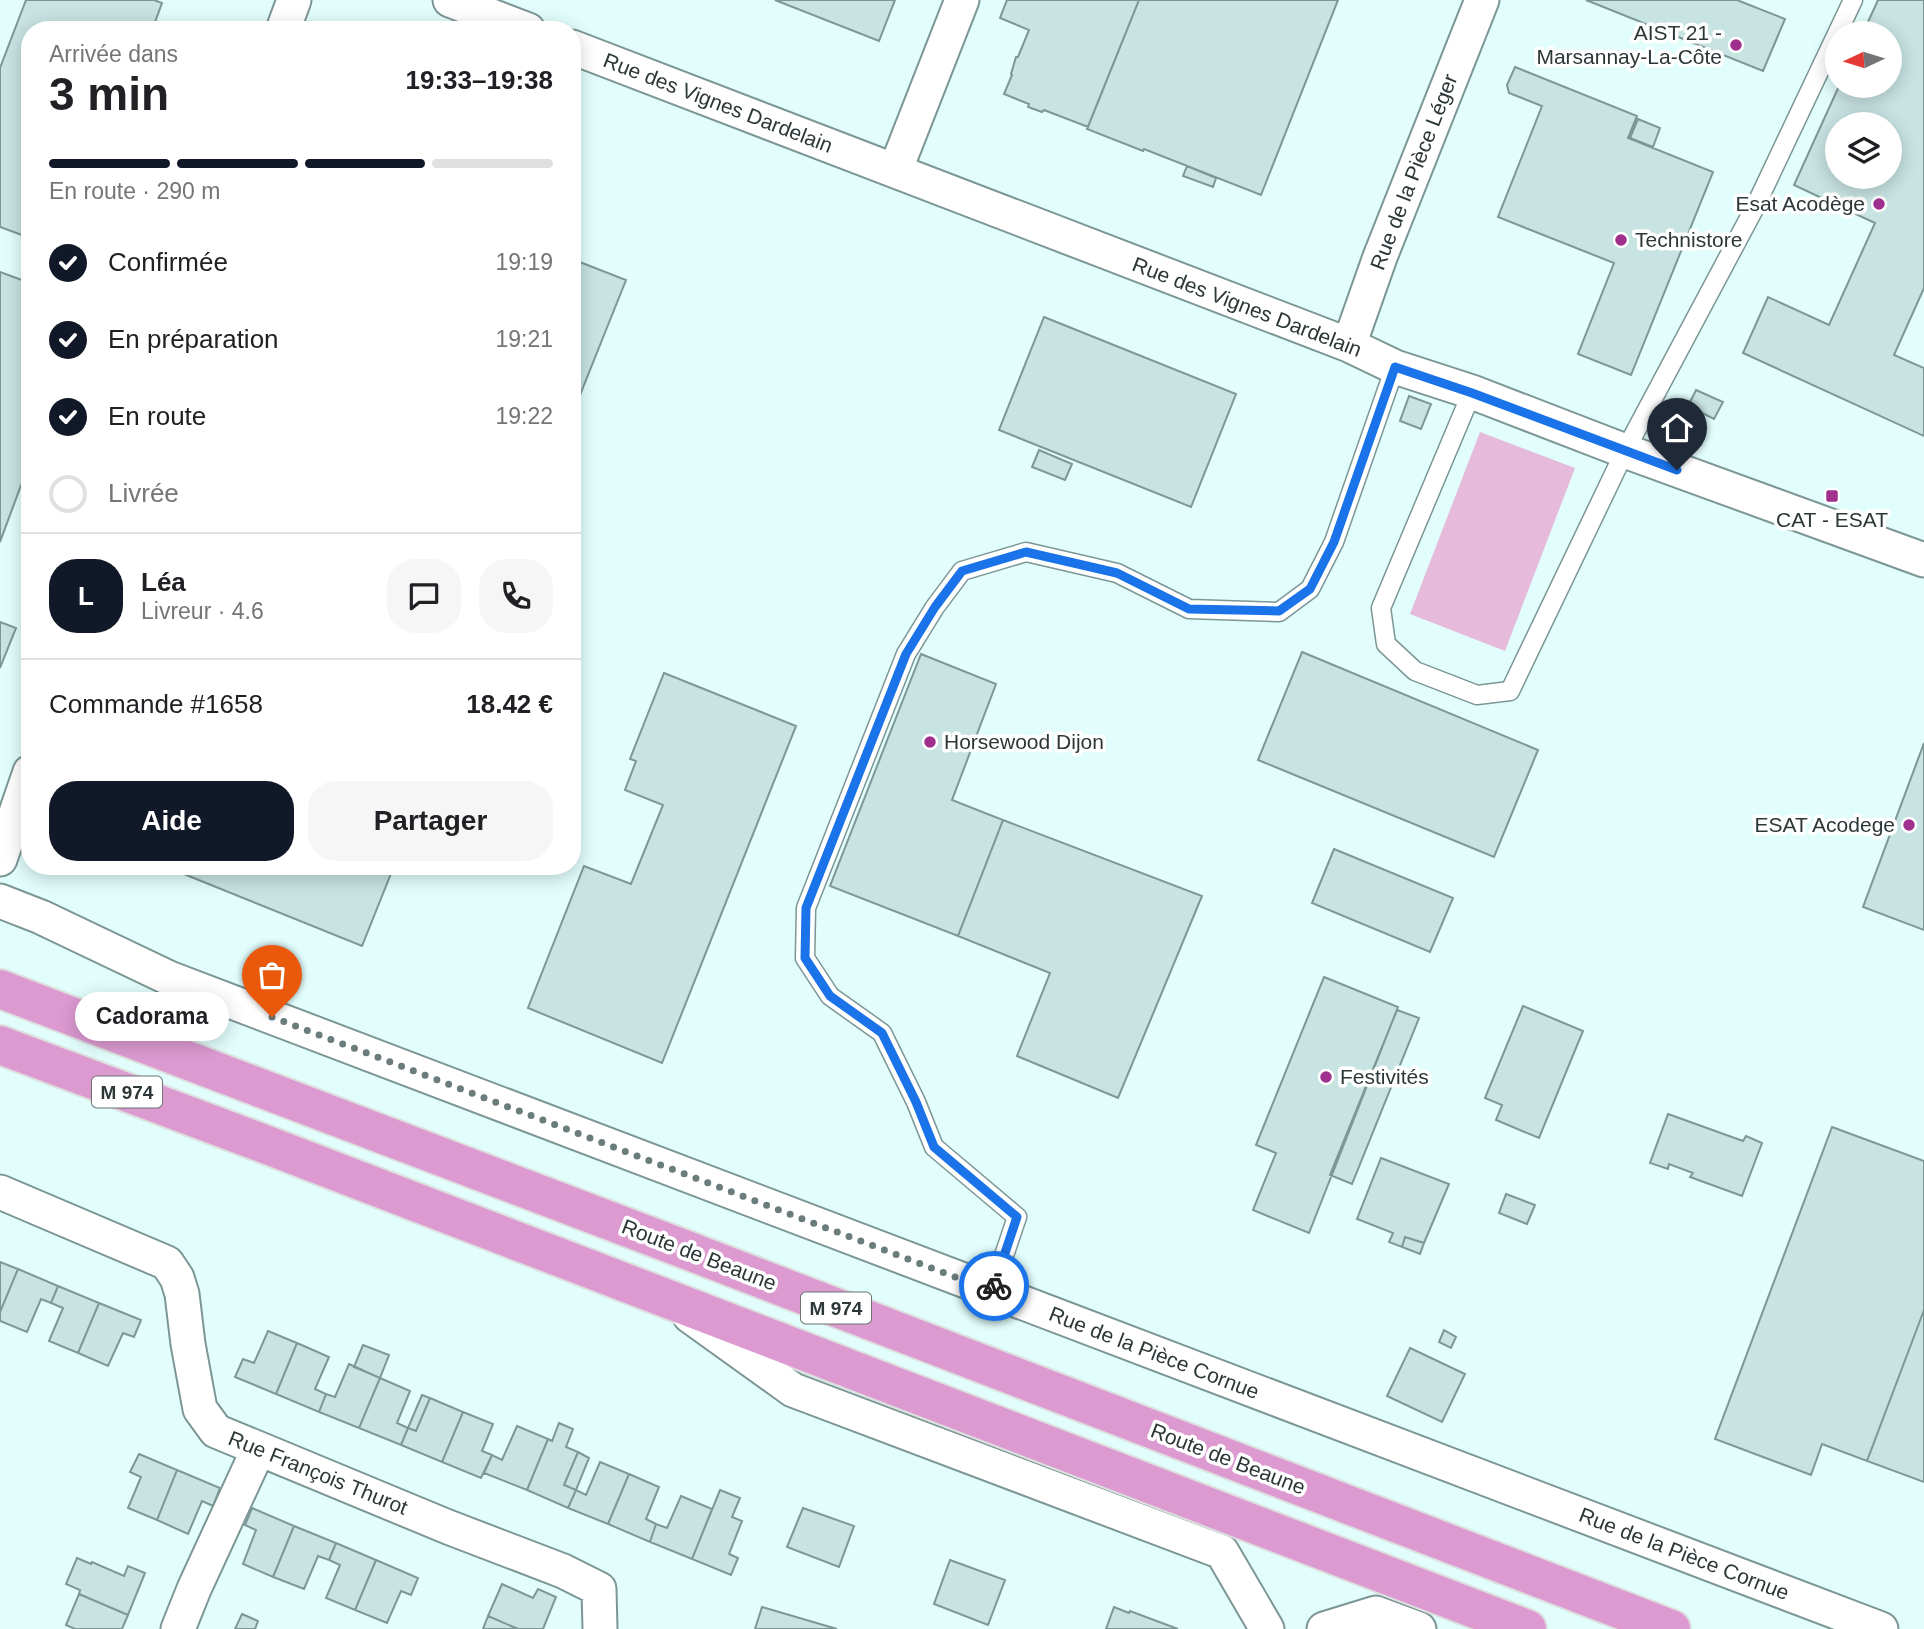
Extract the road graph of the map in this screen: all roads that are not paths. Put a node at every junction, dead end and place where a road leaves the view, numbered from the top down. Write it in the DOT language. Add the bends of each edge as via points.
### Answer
graph roads {
  1 [pos="294,0"];
  2 [pos="450,0"];
  3 [pos="962,0"];
  4 [pos="1482,0"];
  5 [pos="1853,0"];
  6 [pos="287,21"];
  7 [pos="505,21"];
  8 [pos="581,50"];
  9 [pos="895,171"];
  10 [pos="1349,345"];
  11 [pos="1395,367"];
  12 [pos="1472,393"];
  13 [pos="1625,451"];
  14 [pos="1924,560"];
  15 [pos="21,798"];
  16 [pos="0,859"];
  17 [pos="0,901"];
  18 [pos="0,989"];
  19 [pos="0,1045"];
  20 [pos="0,1192"];
  21 [pos="992,1291"];
  22 [pos="666,1298"];
  23 [pos="258,1450"];
  24 [pos="178,1629"];
  25 [pos="600,1629"];
  26 [pos="1267,1629"];
  27 [pos="1324,1629"];
  28 [pos="1419,1629"];
  29 [pos="1527,1629"];
  30 [pos="1671,1629"];
  31 [pos="1881,1629"];
  1 -- 6 [label="street"];
  2 -- 7 [label="street"];
  3 -- 9 [label="street"];
  4 -- 10 [label="street, Rue de la Pièce Léger"];
  5 -- 13 [label="lane" via="1754,209"];
  8 -- 9 [label="street, Rue des Vignes Dardelain"];
  9 -- 10 [label="street, Rue des Vignes Dardelain"];
  10 -- 11 [label="street, Rue des Vignes Dardelain"];
  11 -- 12 [label="street, Rue des Vignes Dardelain"];
  11 -- 21 [label="lane" via="1334,542 1310,589 1279,611 1189,609 1117,573 1026,552 962,571 906,654 806,908 805,958 830,996 882,1033 934,1147 1017,1217"];
  12 -- 13 [label="street, Rue des Vignes Dardelain"];
  12 -- 13 [label="lane" via="1381,608 1386,644 1415,671 1465,691 1477,695 1510,691"];
  13 -- 14 [label="street, Rue des Vignes Dardelain"];
  15 -- 16 [label="street"];
  17 -- 21 [label="street, Rue de la Pièce Cornue" via="169,978"];
  18 -- 30 [label="main road, Route de Beaune / M 974"];
  19 -- 22 [label="main road, M 974"];
  20 -- 23 [label="street, Rue François Thurot" via="167,1263 182,1294 200,1409 216,1431"];
  21 -- 31 [label="street, Rue de la Pièce Cornue"];
  22 -- 26 [label="street" via="793,1390 1222,1552"];
  22 -- 29 [label="main road, M 974"];
  23 -- 24 [label="street"];
  23 -- 25 [label="street, Rue François Thurot" via="598,1589"];
  27 -- 28 [label="street" via="1376,1613"];
}
